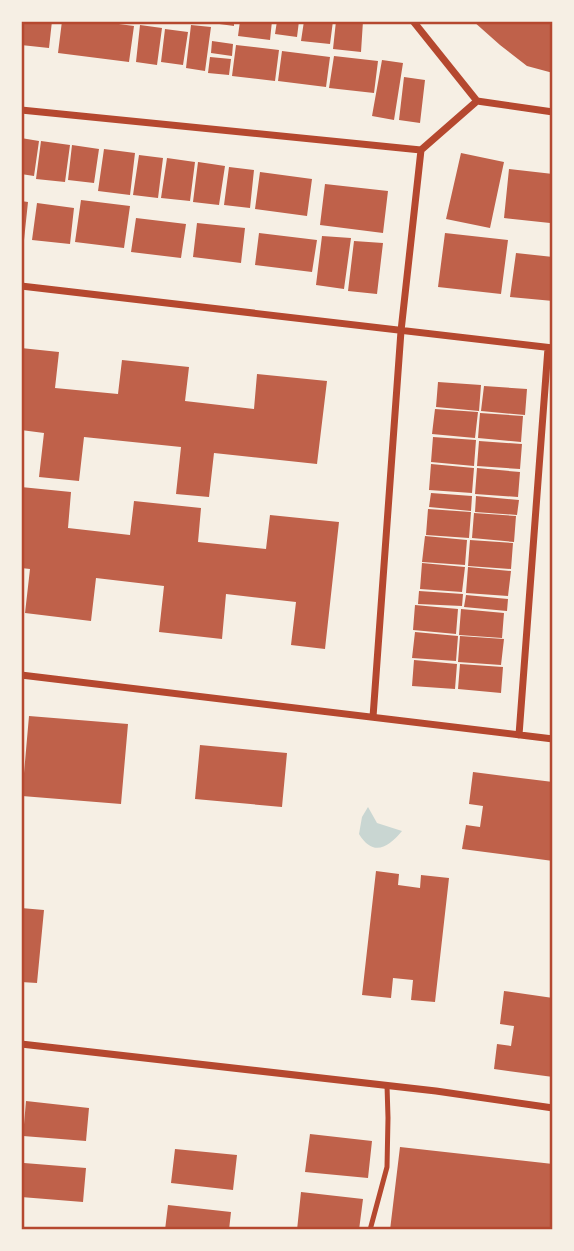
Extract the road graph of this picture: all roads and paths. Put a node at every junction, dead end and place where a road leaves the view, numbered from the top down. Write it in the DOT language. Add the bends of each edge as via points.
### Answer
graph roads {
  1 [pos="413,21"];
  2 [pos="477,101"];
  3 [pos="21,110"];
  4 [pos="553,112"];
  5 [pos="421,149"];
  6 [pos="21,286"];
  7 [pos="401,331"];
  8 [pos="551,348"];
  9 [pos="21,675"];
  10 [pos="373,717"];
  11 [pos="519,735"];
  12 [pos="553,739"];
  13 [pos="21,1044"];
  14 [pos="387,1086"];
  15 [pos="553,1108"];
  16 [pos="370,1230"];
  1 -- 2 [label="street"];
  2 -- 4 [label="street"];
  2 -- 5 [label="street"];
  3 -- 5 [label="street"];
  5 -- 7 [label="street"];
  6 -- 7 [label="street"];
  7 -- 8 [label="street"];
  7 -- 10 [label="street"];
  8 -- 11 [label="street"];
  9 -- 10 [label="street"];
  10 -- 11 [label="street"];
  11 -- 12 [label="street"];
  13 -- 14 [label="street"];
  14 -- 15 [label="street"];
  14 -- 16 [label="lane" via="387,1167"];
}
